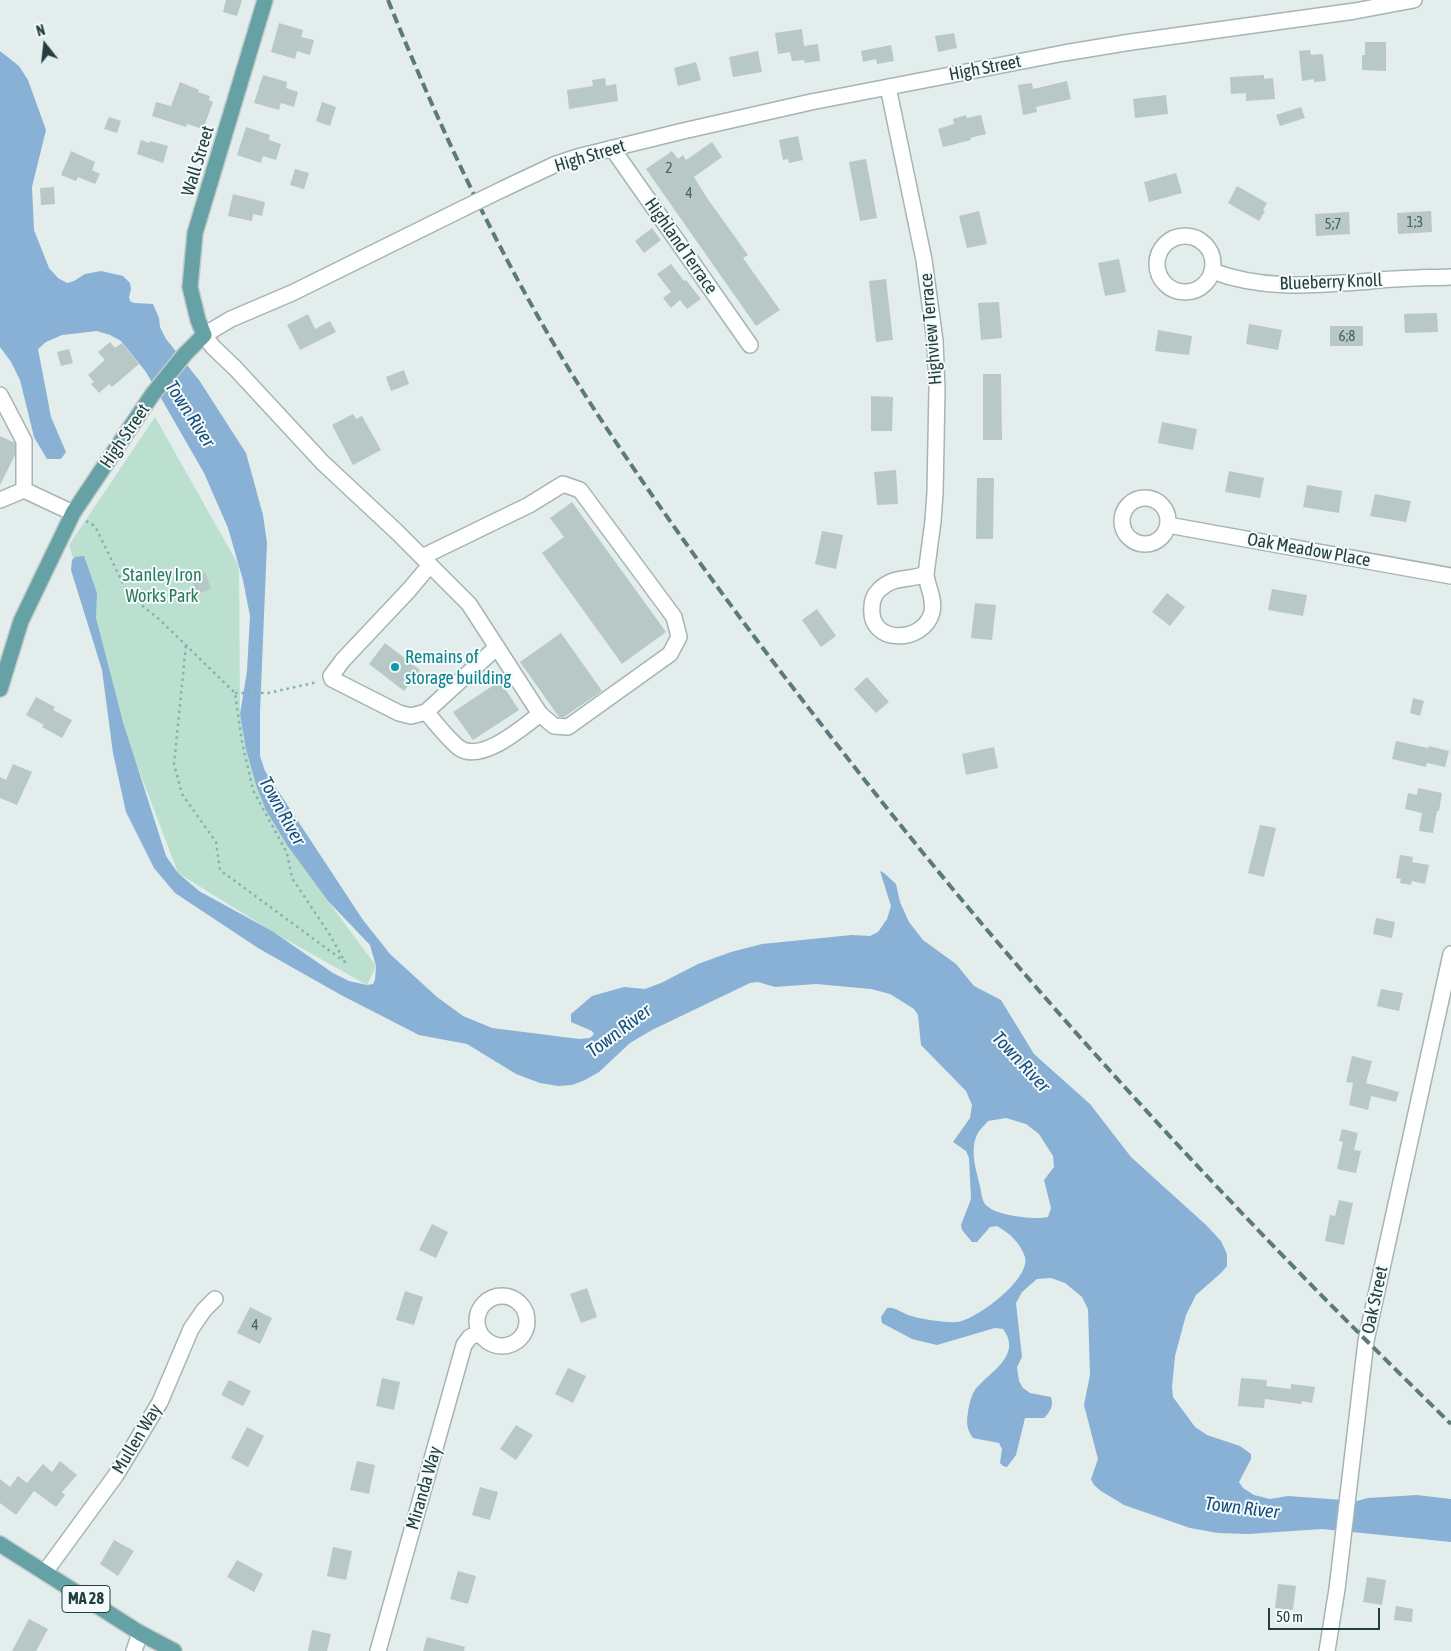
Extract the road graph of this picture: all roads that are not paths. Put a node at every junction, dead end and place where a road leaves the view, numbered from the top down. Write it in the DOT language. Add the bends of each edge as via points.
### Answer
graph roads {
  1 [pos="265,0"];
  2 [pos="1414,0"];
  3 [pos="888,87"];
  4 [pos="612,148"];
  5 [pos="1212,271"];
  6 [pos="1451,277"];
  7 [pos="204,336"];
  8 [pos="750,345"];
  9 [pos="0,395"];
  10 [pos="24,490"];
  11 [pos="0,500"];
  12 [pos="72,513"];
  13 [pos="1168,525"];
  14 [pos="426,561"];
  15 [pos="926,574"];
  16 [pos="1451,576"];
  17 [pos="497,648"];
  18 [pos="0,689"];
  19 [pos="426,712"];
  20 [pos="540,714"];
  21 [pos="1451,954"];
  22 [pos="215,1298"];
  23 [pos="480,1333"];
  24 [pos="0,1544"];
  25 [pos="45,1572"];
  26 [pos="140,1633"];
  27 [pos="134,1651"];
  28 [pos="174,1651"];
  29 [pos="378,1651"];
  30 [pos="1327,1651"];
  1 -- 7 [label="main road, Wall Street" via="195,234 190,287"];
  2 -- 3 [label="street, High Street" via="1101,46"];
  3 -- 4 [label="street, High Street"];
  3 -- 15 [label="street, Highview Terrace" via="924,260 935,341 934,522"];
  4 -- 7 [label="street, High Street, bridge" via="556,164 292,293 231,319"];
  4 -- 8 [label="street, Highland Terrace"];
  5 -- 6 [label="street, Blueberry Knoll" via="1251,281 1309,286"];
  7 -- 12 [label="main road, High Street" via="152,395"];
  7 -- 14 [label="street" via="347,487"];
  9 -- 10 [label="street" via="24,441"];
  10 -- 11 [label="street"];
  10 -- 12 [label="street"];
  12 -- 18 [label="main road, High Street" via="21,621"];
  13 -- 16 [label="street, Oak Meadow Place"];
  14 -- 17 [label="street" via="469,604"];
  14 -- 19 [label="street" via="409,590 331,676 399,713 411,716"];
  14 -- 20 [label="street" via="563,484 580,490 674,617 680,637 670,654 568,727 554,726"];
  15 -- 15 [label="street, Highview Terrace" via="897,579 874,595 873,620 886,634 908,635 924,626 932,612 933,599"];
  17 -- 19 [label="street"];
  17 -- 20 [label="street"];
  19 -- 20 [label="street" via="459,748 481,751 501,743"];
  21 -- 30 [label="street, Oak Street" via="1366,1341"];
  22 -- 25 [label="street, Mullen Way" via="191,1329 160,1402 116,1475"];
  23 -- 29 [label="street, Miranda Way" via="470,1337 464,1345"];
  24 -- 25 [label="main road, MA 28"];
  25 -- 26 [label="main road, MA 28"];
  26 -- 27 [label="street"];
  26 -- 28 [label="main road, MA 28"];
}
